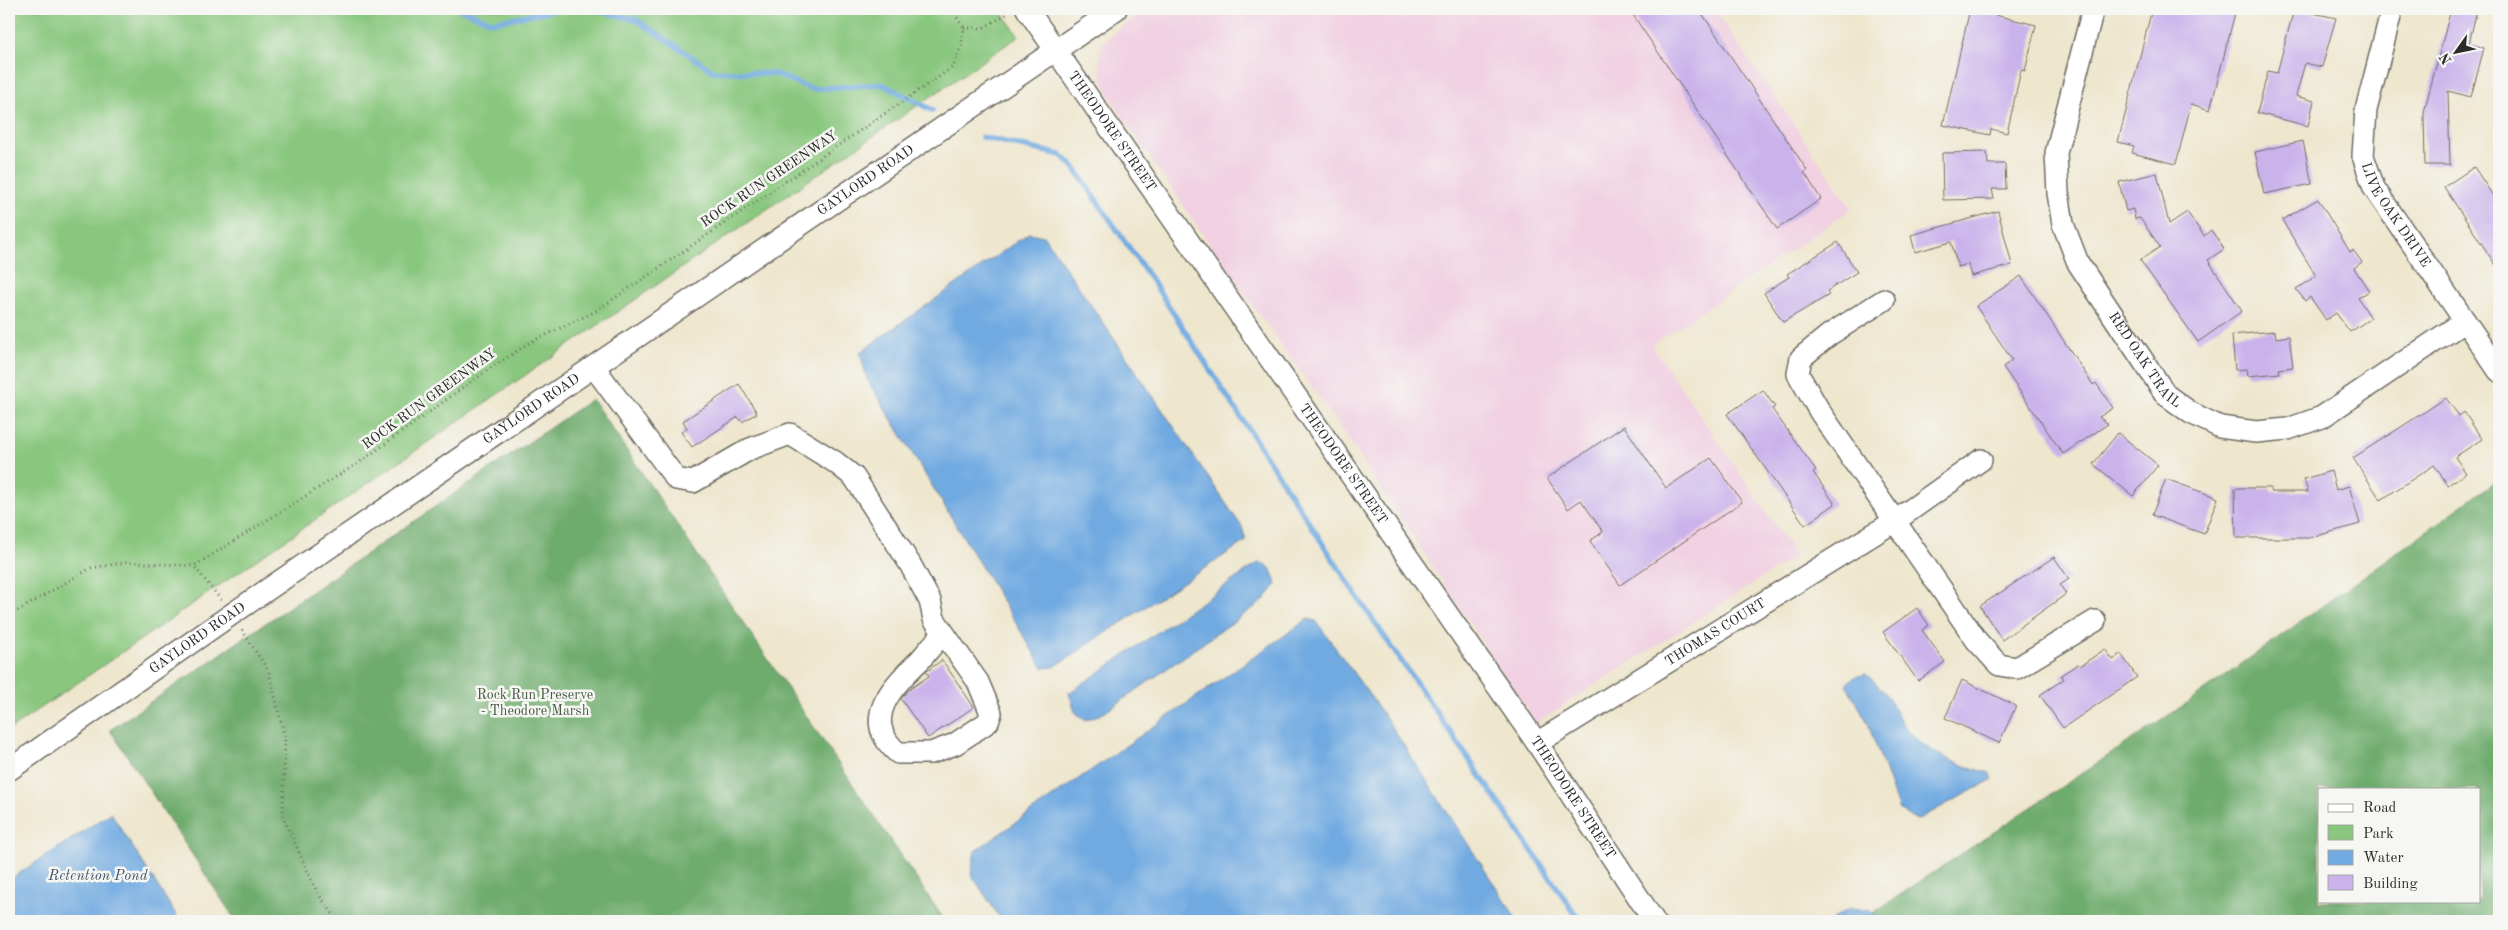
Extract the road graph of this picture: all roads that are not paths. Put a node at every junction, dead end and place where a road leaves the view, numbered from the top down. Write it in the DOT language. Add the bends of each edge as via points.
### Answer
graph roads {
  1 [pos="1026,9"];
  2 [pos="1116,9"];
  3 [pos="2093,9"];
  4 [pos="2392,9"];
  5 [pos="1056,51"];
  6 [pos="1884,300"];
  7 [pos="2465,321"];
  8 [pos="594,366"];
  9 [pos="2499,371"];
  10 [pos="1981,460"];
  11 [pos="1895,521"];
  12 [pos="2095,621"];
  13 [pos="944,634"];
  14 [pos="1537,743"];
  15 [pos="9,770"];
  16 [pos="1654,921"];
  1 -- 5 [label="street, THEODORE STREET"];
  2 -- 5 [label="street, GAYLORD ROAD"];
  3 -- 7 [label="street, RED OAK TRAIL" via="2056,153 2063,224 2078,263 2166,395 2191,413 2220,427 2256,432 2288,429 2322,417"];
  4 -- 7 [label="street, LIVE OAK DRIVE" via="2366,110 2364,156 2374,188"];
  5 -- 8 [label="street, GAYLORD ROAD"];
  5 -- 14 [label="street, THEODORE STREET"];
  6 -- 11 [label="street" via="1800,358 1798,374 1820,412"];
  7 -- 9 [label="street, LIVE OAK DRIVE"];
  8 -- 13 [label="street" via="676,479 683,482 693,482 750,449 790,434 835,462 854,477 887,526 926,594 934,619"];
  8 -- 15 [label="street, GAYLORD ROAD"];
  10 -- 11 [label="street, THOMAS COURT"];
  11 -- 12 [label="street" via="1977,641 1999,665 2017,668"];
  11 -- 14 [label="street, THOMAS COURT"];
  13 -- 13 [label="street" via="978,682 991,713 988,722 955,744 931,753 898,753 887,743 882,729 882,705 892,688"];
  14 -- 16 [label="street, THEODORE STREET"];
}
